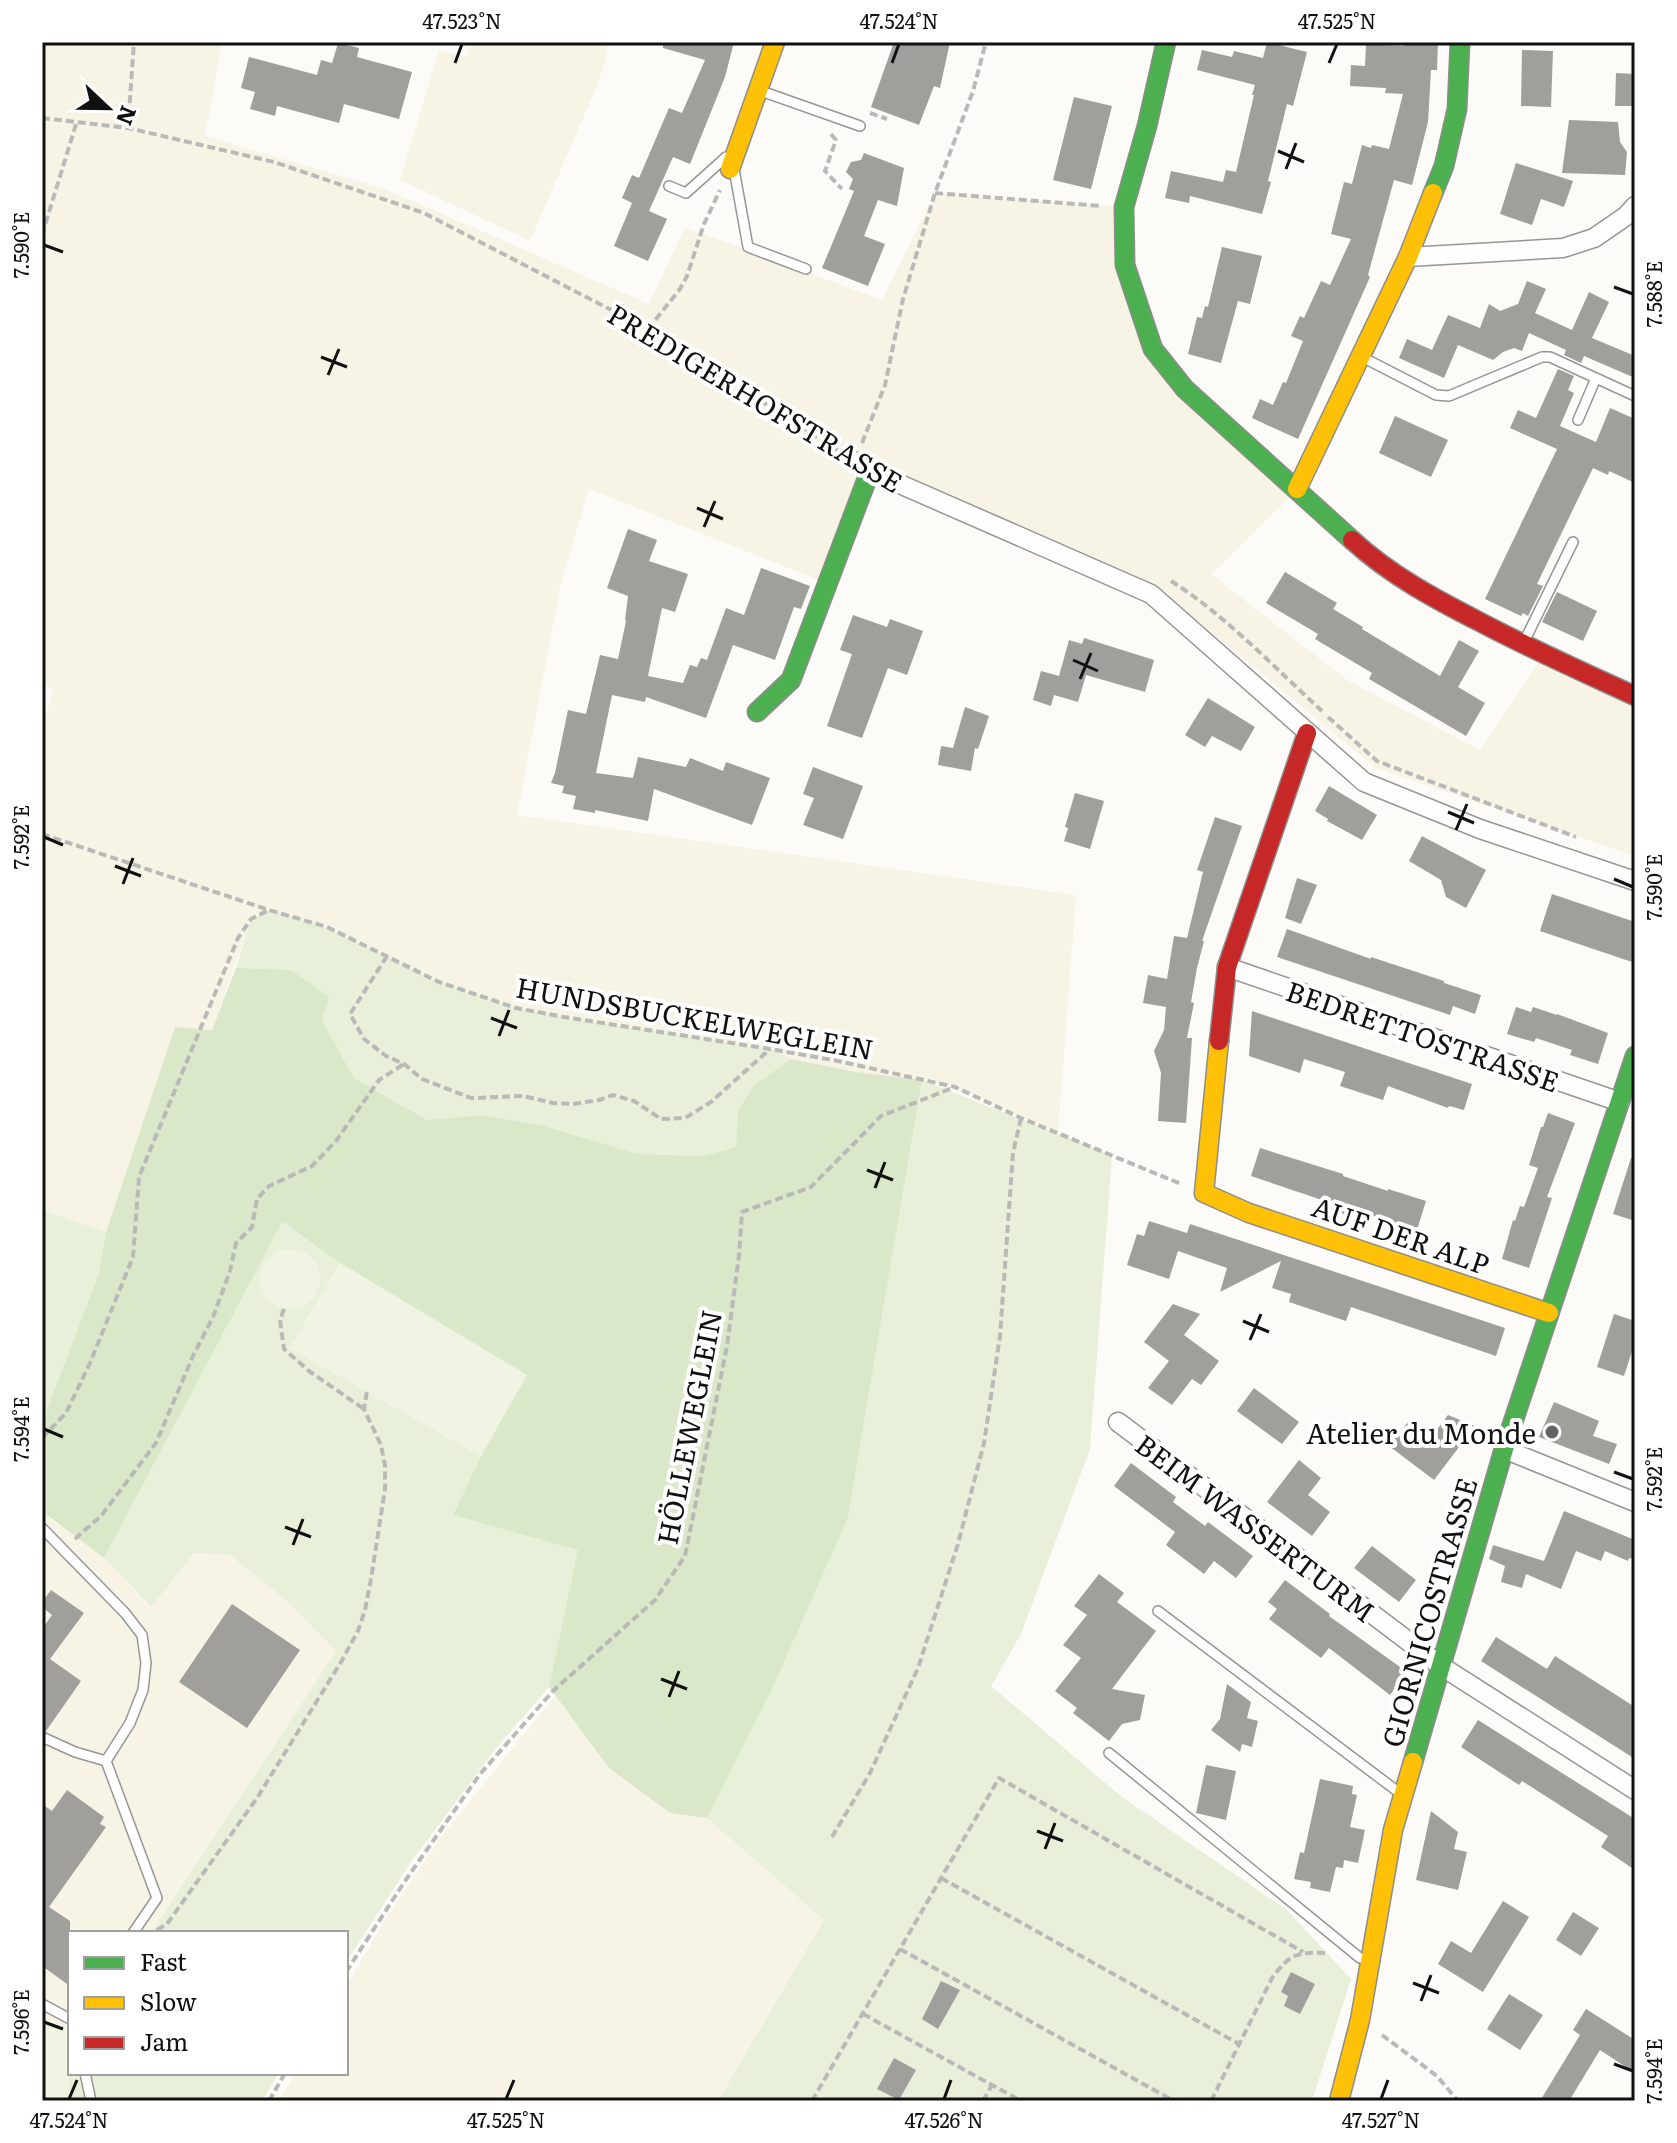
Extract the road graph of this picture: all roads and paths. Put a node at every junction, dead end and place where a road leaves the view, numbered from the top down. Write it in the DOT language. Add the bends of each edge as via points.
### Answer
graph roads {
  1 [pos="134,42"];
  2 [pos="775,42"];
  3 [pos="986,42"];
  4 [pos="1166,42"];
  5 [pos="1460,42"];
  6 [pos="758,90"];
  7 [pos="42,118"];
  8 [pos="77,121"];
  9 [pos="860,126"];
  10 [pos="128,128"];
  11 [pos="830,132"];
  12 [pos="733,159"];
  13 [pos="669,186"];
  14 [pos="842,189"];
  15 [pos="935,193"];
  16 [pos="1635,206"];
  17 [pos="1124,207"];
  18 [pos="42,235"];
  19 [pos="1408,257"];
  20 [pos="806,269"];
  21 [pos="648,329"];
  22 [pos="1360,357"];
  23 [pos="1596,378"];
  24 [pos="1635,396"];
  25 [pos="1578,420"];
  26 [pos="857,453"];
  27 [pos="870,471"];
  28 [pos="1297,489"];
  29 [pos="1573,542"];
  30 [pos="1523,644"];
  31 [pos="1635,696"];
  32 [pos="757,712"];
  33 [pos="1307,733"];
  34 [pos="42,834"];
  35 [pos="1635,881"];
  36 [pos="269,910"];
  37 [pos="387,956"];
  38 [pos="1227,967"];
  39 [pos="770,1049"];
  40 [pos="1635,1056"];
  41 [pos="404,1064"];
  42 [pos="955,1087"];
  43 [pos="1620,1102"];
  44 [pos="1021,1118"];
  45 [pos="1204,1193"];
  46 [pos="284,1309"];
  47 [pos="1549,1313"];
  48 [pos="367,1391"];
  49 [pos="364,1409"];
  50 [pos="1118,1422"];
  51 [pos="42,1438"];
  52 [pos="1504,1449"];
  53 [pos="1635,1502"];
  54 [pos="42,1528"];
  55 [pos="64,1549"];
  56 [pos="1158,1611"];
  57 [pos="1441,1666"];
  58 [pos="42,1737"];
  59 [pos="1109,1753"];
  60 [pos="106,1761"];
  61 [pos="1635,1790"];
  62 [pos="1403,1796"];
  63 [pos="832,1837"];
  64 [pos="941,1878"];
  65 [pos="134,1931"];
  66 [pos="155,1931"];
  67 [pos="900,1949"];
  68 [pos="1303,1952"];
  69 [pos="1365,1960"];
  70 [pos="348,1969"];
  71 [pos="42,2004"];
  72 [pos="863,2014"];
  73 [pos="68,2018"];
  74 [pos="1360,2020"];
  75 [pos="1239,2044"];
  76 [pos="85,2075"];
  77 [pos="284,2075"];
  78 [pos="992,2085"];
  79 [pos="91,2101"];
  80 [pos="269,2101"];
  81 [pos="812,2101"];
  82 [pos="983,2101"];
  83 [pos="1021,2101"];
  84 [pos="1174,2101"];
  85 [pos="1211,2101"];
  86 [pos="1339,2101"];
  87 [pos="1458,2101"];
  1 -- 10 [label="path"];
  2 -- 6 [label="street"];
  3 -- 15 [label="path"];
  4 -- 17 [label="street"];
  5 -- 19 [label="street" via="1457,109 1444,166"];
  6 -- 9 [label="lane"];
  6 -- 12 [label="street"];
  7 -- 8 [label="path, PREDIGERHOFSTRASSE"];
  8 -- 10 [label="path, PREDIGERHOFSTRASSE"];
  8 -- 18 [label="path"];
  10 -- 21 [label="path, PREDIGERHOFSTRASSE" via="274,162 424,213"];
  11 -- 14 [label="path" via="836,140 825,171"];
  12 -- 13 [label="lane" via="686,193"];
  12 -- 20 [label="lane" via="748,247"];
  12 -- 21 [label="path" via="687,276"];
  15 -- 17 [label="path"];
  15 -- 26 [label="path" via="903,299 885,385"];
  16 -- 19 [label="street" via="1594,238 1563,248"];
  17 -- 28 [label="street" via="1125,265 1153,349 1185,389"];
  19 -- 22 [label="street"];
  21 -- 26 [label="path, PREDIGERHOFSTRASSE"];
  22 -- 23 [label="lane" via="1436,395 1449,396 1542,357"];
  22 -- 28 [label="street"];
  23 -- 24 [label="lane"];
  23 -- 25 [label="lane"];
  26 -- 27 [label="street, PREDIGERHOFSTRASSE"];
  27 -- 32 [label="street" via="791,680"];
  27 -- 33 [label="street, PREDIGERHOFSTRASSE" via="1151,594"];
  28 -- 30 [label="street" via="1379,562 1429,596"];
  29 -- 30 [label="lane"];
  30 -- 31 [label="street"];
  33 -- 35 [label="street, PREDIGERHOFSTRASSE" via="1364,782 1480,829"];
  33 -- 38 [label="street"];
  34 -- 36 [label="path, HUNDSBUCKELWEGLEIN"];
  36 -- 37 [label="path, HUNDSBUCKELWEGLEIN" via="327,927"];
  36 -- 51 [label="path" via="251,919 238,938 139,1177 133,1257 66,1413"];
  37 -- 39 [label="path, HUNDSBUCKELWEGLEIN" via="439,982 516,1008"];
  37 -- 41 [label="path" via="350,1014 364,1039"];
  38 -- 43 [label="street, BEDRETTOSTRASSE"];
  38 -- 45 [label="street"];
  39 -- 41 [label="path" via="711,1102 685,1118 661,1119 634,1101 613,1095 573,1104 523,1096 471,1098 422,1079"];
  39 -- 42 [label="path, HUNDSBUCKELWEGLEIN"];
  40 -- 43 [label="street, GIORNICOSTRASSE"];
  41 -- 55 [label="path" via="379,1080 312,1166 269,1186 257,1199 252,1227 236,1243 213,1317 156,1443 101,1516"];
  42 -- 44 [label="path, HUNDSBUCKELWEGLEIN"];
  42 -- 70 [label="path, HÖLLEWEGLEIN" via="881,1116 811,1187 742,1212 727,1346 685,1556 655,1600 553,1691 480,1774"];
  43 -- 47 [label="street, GIORNICOSTRASSE"];
  44 -- 45 [label="path, HUNDSBUCKELWEGLEIN"];
  44 -- 63 [label="path" via="1013,1153 998,1352 984,1443 958,1544 918,1668 870,1773"];
  45 -- 47 [label="street, AUF DER ALP" via="1249,1213"];
  46 -- 49 [label="path" via="284,1349"];
  47 -- 52 [label="street, GIORNICOSTRASSE"];
  48 -- 49 [label="path"];
  49 -- 66 [label="path" via="381,1445 385,1489 358,1631 257,1798 167,1924"];
  50 -- 57 [label="street, BEIM WASSERTURM"];
  52 -- 53 [label="street"];
  52 -- 57 [label="street, GIORNICOSTRASSE"];
  54 -- 55 [label="lane"];
  55 -- 60 [label="lane" via="142,1635 143,1690"];
  56 -- 62 [label="lane"];
  57 -- 61 [label="street, BEIM WASSERTURM"];
  57 -- 62 [label="street, GIORNICOSTRASSE"];
  58 -- 60 [label="lane"];
  59 -- 69 [label="lane"];
  60 -- 65 [label="lane" via="157,1898"];
  62 -- 69 [label="street, GIORNICOSTRASSE"];
  64 -- 67 [label="path"];
  64 -- 68 [label="path" via="999,1778"];
  64 -- 75 [label="path"];
  67 -- 72 [label="path"];
  67 -- 84 [label="path"];
  68 -- 69 [label="path"];
  68 -- 75 [label="path" via="1272,1978"];
  69 -- 74 [label="street, GIORNICOSTRASSE"];
  71 -- 73 [label="lane"];
  72 -- 78 [label="path"];
  72 -- 81 [label="path"];
  74 -- 86 [label="street, GIORNICOSTRASSE"];
  74 -- 87 [label="path" via="1437,2076"];
  75 -- 85 [label="path"];
  76 -- 79 [label="lane"];
  77 -- 80 [label="path"];
  78 -- 82 [label="path"];
  78 -- 83 [label="path"];
}
